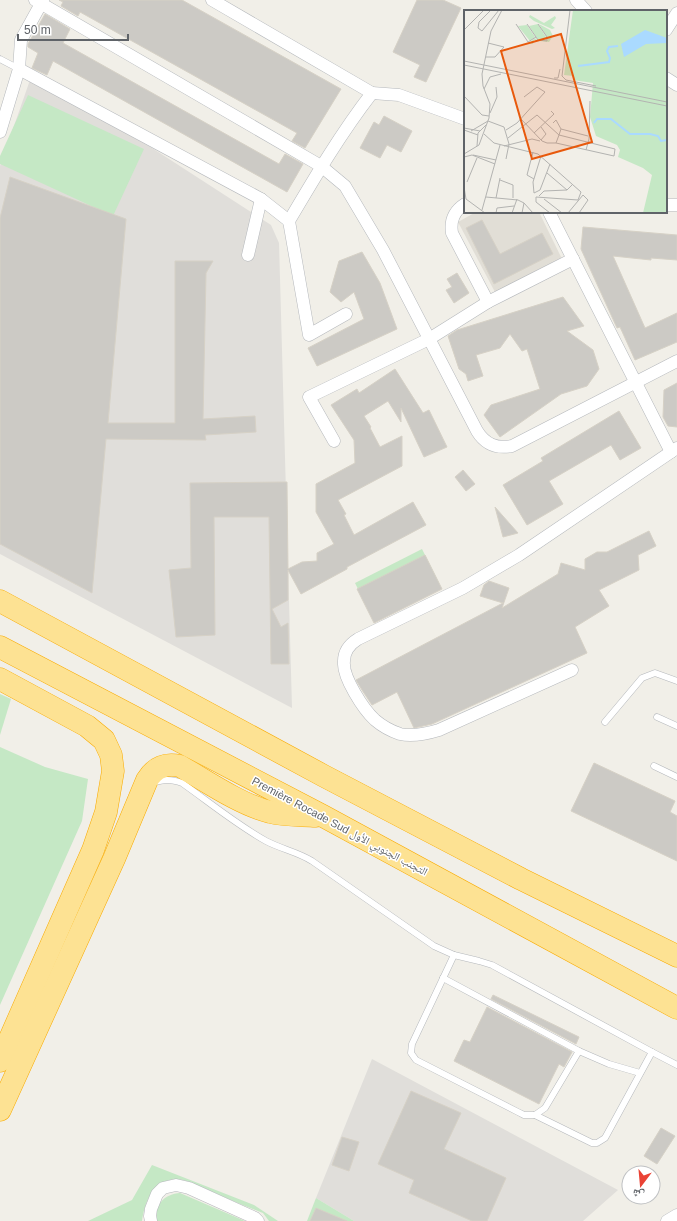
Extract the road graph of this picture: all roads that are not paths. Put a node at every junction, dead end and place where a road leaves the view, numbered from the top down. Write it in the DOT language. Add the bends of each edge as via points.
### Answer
graph roads {
  1 [pos="212,0"];
  2 [pos="576,0"];
  3 [pos="40,1"];
  4 [pos="585,10"];
  5 [pos="677,13"];
  6 [pos="667,28"];
  7 [pos="0,59"];
  8 [pos="19,69"];
  9 [pos="667,79"];
  10 [pos="677,85"];
  11 [pos="372,93"];
  12 [pos="464,119"];
  13 [pos="0,132"];
  14 [pos="321,166"];
  15 [pos="261,199"];
  16 [pos="464,205"];
  17 [pos="667,205"];
  18 [pos="677,206"];
  19 [pos="550,213"];
  20 [pos="289,221"];
  21 [pos="248,255"];
  22 [pos="573,259"];
  23 [pos="488,302"];
  24 [pos="346,314"];
  25 [pos="429,339"];
  26 [pos="677,361"];
  27 [pos="635,382"];
  28 [pos="334,441"];
  29 [pos="674,450"];
  30 [pos="0,588"];
  31 [pos="0,601"];
  32 [pos="0,647"];
  33 [pos="572,670"];
  34 [pos="0,679"];
  35 [pos="677,681"];
  36 [pos="656,717"];
  37 [pos="605,722"];
  38 [pos="677,726"];
  39 [pos="246,733"];
  40 [pos="654,766"];
  41 [pos="677,777"];
  42 [pos="143,789"];
  43 [pos="322,816"];
  44 [pos="674,954"];
  45 [pos="454,956"];
  46 [pos="443,978"];
  47 [pos="35,1008"];
  48 [pos="677,1008"];
  49 [pos="579,1050"];
  50 [pos="652,1052"];
  51 [pos="0,1061"];
  52 [pos="677,1064"];
  53 [pos="640,1073"];
  54 [pos="0,1110"];
  55 [pos="535,1115"];
  56 [pos="677,1215"];
  57 [pos="151,1221"];
  58 [pos="258,1221"];
  59 [pos="667,1221"];
  1 -- 11 [label="street"];
  2 -- 4 [label="street"];
  3 -- 8 [label="street" via="21,40"];
  3 -- 14 [label="street"];
  5 -- 6 [label="street"];
  7 -- 8 [label="lane"];
  8 -- 13 [label="street"];
  8 -- 15 [label="street"];
  9 -- 10 [label="street"];
  11 -- 12 [label="street" via="399,95"];
  11 -- 14 [label="street"];
  14 -- 20 [label="street"];
  14 -- 25 [label="street" via="345,186 383,250"];
  15 -- 20 [label="street"];
  15 -- 21 [label="street"];
  16 -- 23 [label="street" via="454,214 452,233"];
  17 -- 18 [label="street"];
  19 -- 22 [label="street"];
  20 -- 24 [label="street" via="309,335"];
  22 -- 23 [label="street"];
  22 -- 27 [label="street"];
  23 -- 25 [label="street"];
  25 -- 27 [label="street" via="479,434 495,447 512,446"];
  25 -- 28 [label="street" via="309,397"];
  26 -- 27 [label="street"];
  27 -- 29 [label="street"];
  29 -- 33 [label="street" via="512,559 463,588 358,639 348,648 344,660 345,674 366,711 387,729 399,734 413,735 426,734 445,727"];
  30 -- 39 [label="highway"];
  31 -- 39 [label="highway"];
  32 -- 43 [label="highway, Première Rocade Sud التجنب الجنوبي الأول"];
  34 -- 47 [label="highway" via="87,726 104,740 111,755 113,771 106,812"];
  35 -- 37 [label="lane" via="655,673 642,678"];
  36 -- 38 [label="lane"];
  39 -- 44 [label="highway" via="521,879"];
  40 -- 41 [label="lane"];
  42 -- 43 [label="highway" via="155,769 174,764 257,808 286,814"];
  42 -- 45 [label="lane" via="163,780 182,783 260,838 309,858 425,941"];
  42 -- 47 [label="highway" via="114,859"];
  43 -- 48 [label="highway, Première Rocade Sud التجنب الجنوبي الأول"];
  45 -- 46 [label="lane"];
  45 -- 50 [label="lane" via="492,965"];
  46 -- 49 [label="lane"];
  46 -- 55 [label="lane" via="412,1044 413,1056 420,1062 524,1115"];
  47 -- 51 [label="highway"];
  47 -- 54 [label="highway"];
  49 -- 53 [label="lane" via="609,1064"];
  49 -- 55 [label="lane" via="545,1108"];
  50 -- 52 [label="lane"];
  50 -- 53 [label="lane"];
  53 -- 55 [label="lane" via="605,1138 597,1143 587,1141"];
  56 -- 59 [label="street"];
  57 -- 58 [label="street" via="151,1209 157,1194 163,1188 176,1185 188,1188"];
}
